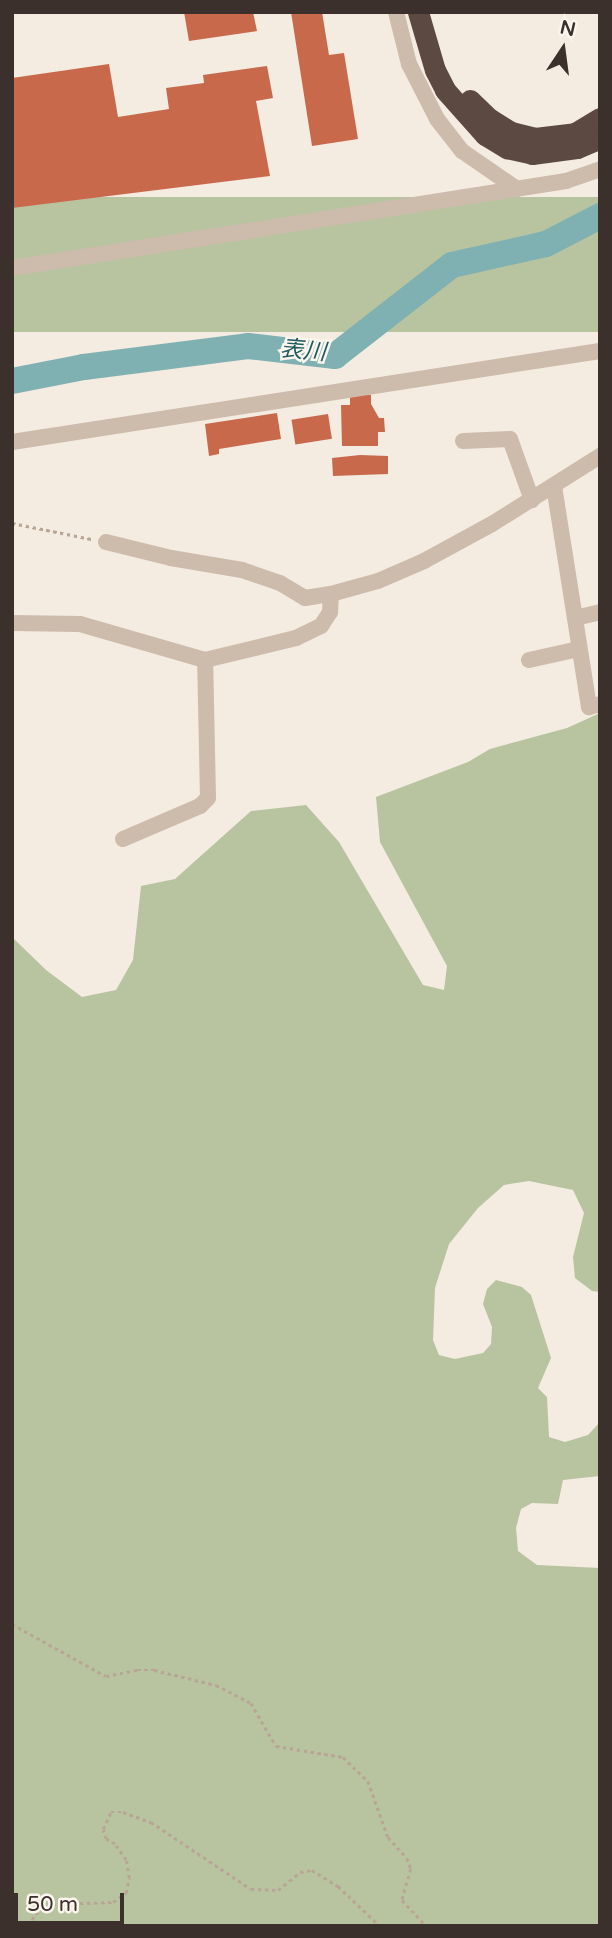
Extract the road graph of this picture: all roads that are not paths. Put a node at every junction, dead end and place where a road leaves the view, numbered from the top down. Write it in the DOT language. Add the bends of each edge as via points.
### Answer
graph roads {
  1 [pos="396,12"];
  2 [pos="418,12"];
  3 [pos="431,12"];
  4 [pos="600,118"];
  5 [pos="600,138"];
  6 [pos="600,169"];
  7 [pos="517,189"];
  8 [pos="12,268"];
  9 [pos="600,351"];
  10 [pos="463,441"];
  11 [pos="12,442"];
  12 [pos="600,456"];
  13 [pos="554,486"];
  14 [pos="532,500"];
  15 [pos="106,542"];
  16 [pos="331,594"];
  17 [pos="600,612"];
  18 [pos="575,618"];
  19 [pos="12,623"];
  20 [pos="579,649"];
  21 [pos="205,660"];
  22 [pos="529,660"];
  23 [pos="600,704"];
  24 [pos="122,839"];
  1 -- 7 [label="street" via="409,64 437,119 462,151"];
  2 -- 5 [label="highway" via="445,90 485,135 507,148 532,154 577,148"];
  3 -- 4 [label="highway" via="456,81 490,119 511,132 535,138 575,133"];
  6 -- 7 [label="street" via="566,181"];
  7 -- 8 [label="street"];
  9 -- 11 [label="street"];
  10 -- 14 [label="street" via="510,439"];
  12 -- 13 [label="street"];
  13 -- 14 [label="street"];
  13 -- 18 [label="street"];
  14 -- 16 [label="street" via="424,561"];
  15 -- 16 [label="street" via="242,570 281,583 304,597"];
  16 -- 21 [label="street" via="330,612 321,626 296,638"];
  17 -- 18 [label="street"];
  18 -- 20 [label="street"];
  19 -- 21 [label="street" via="80,624"];
  20 -- 22 [label="street"];
  20 -- 23 [label="street" via="589,707"];
  21 -- 24 [label="street" via="208,798 200,806"];
}
